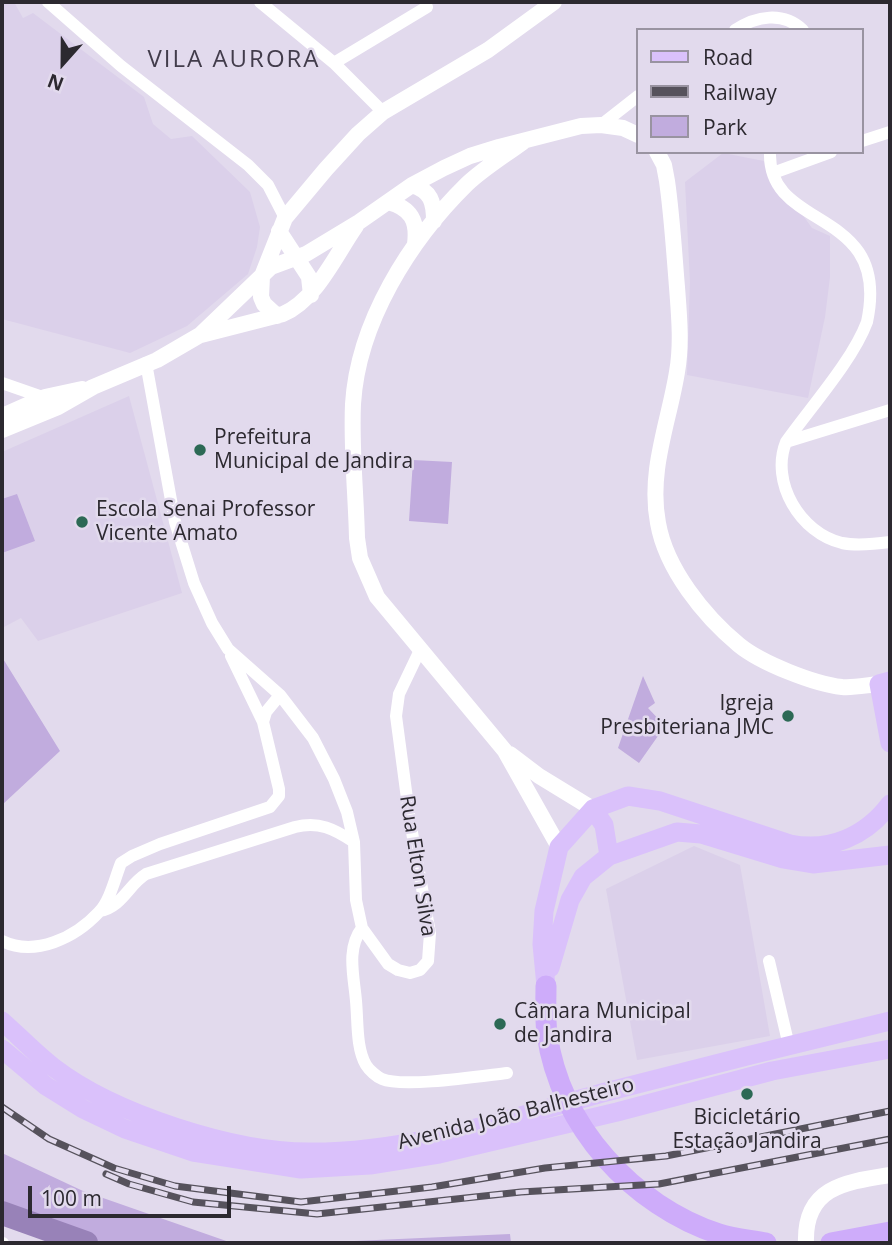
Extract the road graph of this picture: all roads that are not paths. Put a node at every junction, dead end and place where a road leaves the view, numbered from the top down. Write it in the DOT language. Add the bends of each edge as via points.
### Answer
graph roads {
  1 [pos="48,2"];
  2 [pos="260,2"];
  3 [pos="554,2"];
  4 [pos="427,7"];
  5 [pos="738,28"];
  6 [pos="801,28"];
  7 [pos="334,63"];
  8 [pos="636,98"];
  9 [pos="383,112"];
  10 [pos="601,124"];
  11 [pos="890,132"];
  12 [pos="636,134"];
  13 [pos="864,140"];
  14 [pos="523,142"];
  15 [pos="658,154"];
  16 [pos="770,154"];
  17 [pos="825,154"];
  18 [pos="773,173"];
  19 [pos="412,185"];
  20 [pos="388,202"];
  21 [pos="435,220"];
  22 [pos="359,222"];
  23 [pos="282,225"];
  24 [pos="415,244"];
  25 [pos="298,258"];
  26 [pos="262,276"];
  27 [pos="312,295"];
  28 [pos="277,316"];
  29 [pos="201,335"];
  30 [pos="146,363"];
  31 [pos="2,383"];
  32 [pos="51,402"];
  33 [pos="890,410"];
  34 [pos="2,416"];
  35 [pos="2,430"];
  36 [pos="786,442"];
  37 [pos="889,545"];
  38 [pos="228,649"];
  39 [pos="420,650"];
  40 [pos="885,682"];
  41 [pos="280,695"];
  42 [pos="263,722"];
  43 [pos="890,743"];
  44 [pos="505,751"];
  45 [pos="890,804"];
  46 [pos="593,809"];
  47 [pos="354,842"];
  48 [pos="558,847"];
  49 [pos="890,855"];
  50 [pos="609,856"];
  51 [pos="583,877"];
  52 [pos="100,911"];
  53 [pos="362,928"];
  54 [pos="2,941"];
  55 [pos="769,961"];
  56 [pos="546,986"];
  57 [pos="2,1021"];
  58 [pos="890,1021"];
  59 [pos="789,1046"];
  60 [pos="2,1049"];
  61 [pos="890,1049"];
  62 [pos="507,1073"];
  63 [pos="890,1175"];
  64 [pos="890,1232"];
  65 [pos="766,1243"];
  66 [pos="806,1243"];
  67 [pos="831,1243"];
  1 -- 23 [label="street" via="248,165 268,186"];
  2 -- 7 [label="street"];
  3 -- 9 [label="street" via="488,50"];
  4 -- 7 [label="street"];
  5 -- 6 [label="street" via="766,18 792,21"];
  7 -- 9 [label="street"];
  8 -- 10 [label="street"];
  9 -- 23 [label="street" via="341,151"];
  10 -- 12 [label="street"];
  10 -- 14 [label="street"];
  11 -- 13 [label="street"];
  14 -- 19 [label="street" via="470,156"];
  14 -- 21 [label="street" via="475,177"];
  15 -- 40 [label="street" via="667,181 680,329 678,371 657,470 658,523 665,547 696,598 741,647 816,681 844,687"];
  16 -- 18 [label="street"];
  17 -- 18 [label="street"];
  18 -- 36 [label="street" via="790,198 859,242 869,256 875,289 856,346"];
  19 -- 20 [label="street"];
  19 -- 21 [label="street" via="430,197"];
  20 -- 22 [label="street"];
  20 -- 24 [label="street" via="411,213"];
  21 -- 24 [label="street"];
  22 -- 25 [label="street"];
  22 -- 27 [label="street"];
  23 -- 25 [label="street"];
  23 -- 26 [label="street"];
  24 -- 39 [label="street" via="371,324 354,402 354,444 360,558 377,597"];
  25 -- 26 [label="street" via="271,267"];
  25 -- 27 [label="street"];
  26 -- 28 [label="street" via="261,297"];
  26 -- 29 [label="street"];
  27 -- 28 [label="street" via="296,309"];
  28 -- 29 [label="street"];
  29 -- 30 [label="street"];
  30 -- 32 [label="street"];
  30 -- 38 [label="street, Rua Elton Silva" via="182,551"];
  31 -- 32 [label="street"];
  32 -- 34 [label="street"];
  32 -- 35 [label="street"];
  33 -- 36 [label="street"];
  36 -- 37 [label="street" via="780,455 783,481 794,508 813,529 847,544"];
  38 -- 41 [label="street, Rua Elton Silva"];
  38 -- 42 [label="street"];
  39 -- 44 [label="street"];
  39 -- 53 [label="street, Rua Elton Silva" via="399,694 396,716 430,933 428,961 410,973 398,970 382,959"];
  40 -- 43 [label="main road"];
  41 -- 42 [label="street"];
  41 -- 47 [label="street, Rua Elton Silva" via="313,738 334,779"];
  42 -- 52 [label="street" via="279,789 276,802 126,859"];
  44 -- 46 [label="street"];
  44 -- 48 [label="street"];
  45 -- 46 [label="main road" via="880,818 853,837 805,847 660,801 628,796"];
  46 -- 48 [label="main road"];
  46 -- 50 [label="main road" via="604,825"];
  47 -- 52 [label="street" via="323,825 295,827 146,874 116,905"];
  47 -- 53 [label="street, Rua Elton Silva"];
  48 -- 51 [label="main road"];
  48 -- 56 [label="main road" via="544,911"];
  49 -- 50 [label="main road" via="813,864 701,834 677,832"];
  50 -- 51 [label="main road"];
  51 -- 56 [label="main road" via="564,917"];
  52 -- 54 [label="street" via="57,941 37,948"];
  53 -- 62 [label="street" via="354,939 352,962 360,1046 366,1065 375,1074 400,1083"];
  55 -- 59 [label="street"];
  56 -- 65 [label="highway" via="547,1034 553,1060 587,1135 610,1165 670,1212 720,1234"];
  57 -- 59 [label="main road, Avenida João Balhesteiro" via="54,1067 106,1099 190,1132 310,1153 445,1136"];
  58 -- 59 [label="main road, Avenida João Balhesteiro"];
  60 -- 61 [label="main road, Avenida João Balhesteiro" via="46,1086 125,1129 193,1153 301,1169 439,1154 772,1071"];
  63 -- 66 [label="street" via="858,1180 819,1197 805,1227"];
  64 -- 67 [label="highway"];
}
